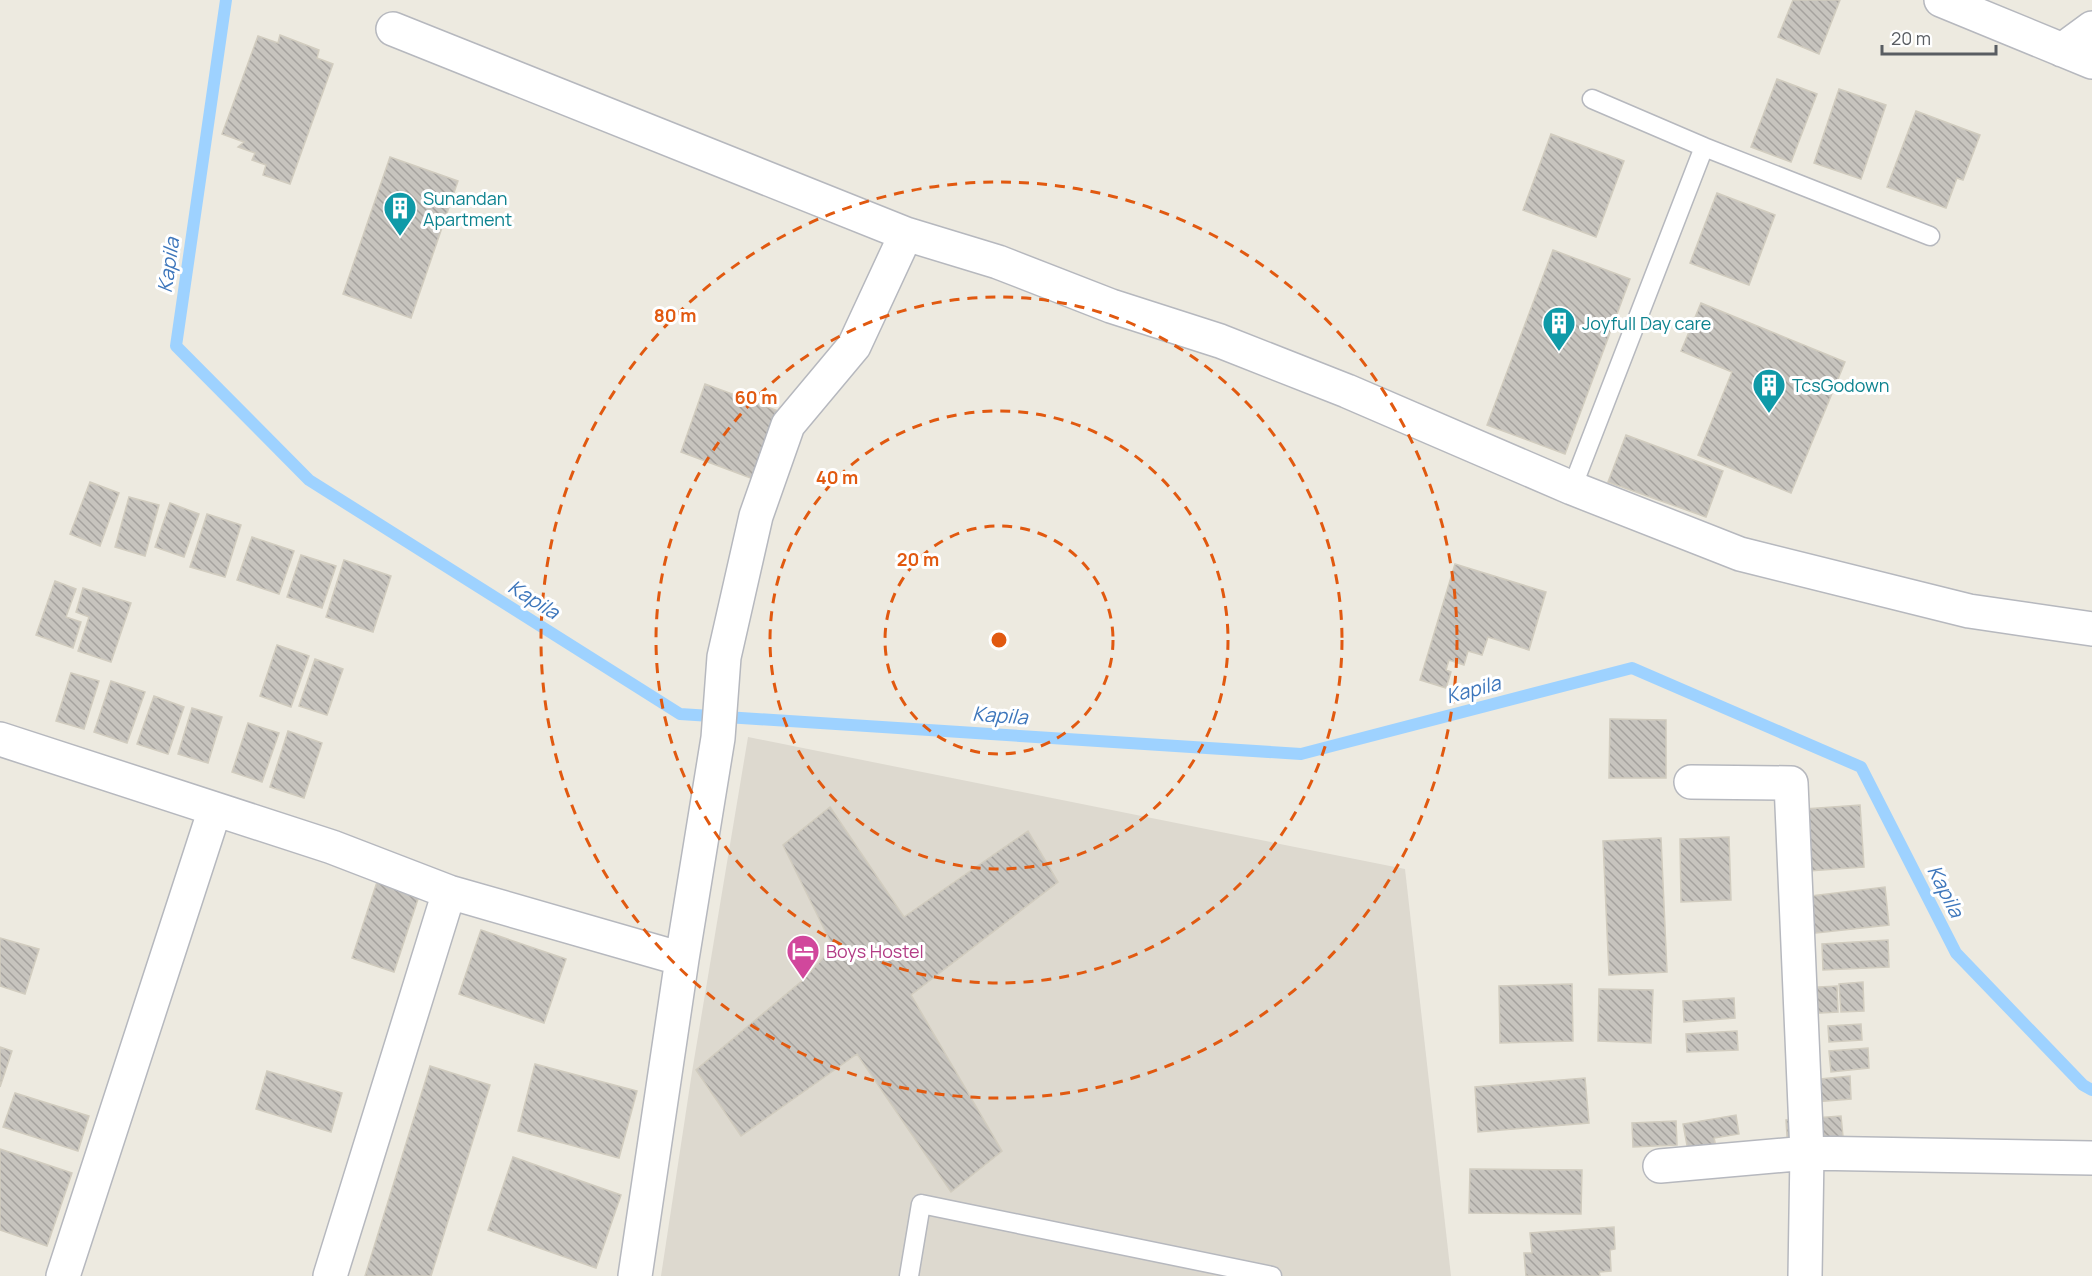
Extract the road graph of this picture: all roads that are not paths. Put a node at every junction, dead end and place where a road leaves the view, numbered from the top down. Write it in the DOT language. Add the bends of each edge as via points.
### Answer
graph roads {
  1 [pos="1941,0"];
  2 [pos="2092,28"];
  3 [pos="393,29"];
  4 [pos="2062,50"];
  5 [pos="2092,62"];
  6 [pos="1592,99"];
  7 [pos="1704,147"];
  8 [pos="906,234"];
  9 [pos="1930,236"];
  10 [pos="1572,488"];
  11 [pos="2092,629"];
  12 [pos="0,739"];
  13 [pos="1691,782"];
  14 [pos="215,809"];
  15 [pos="449,892"];
  16 [pos="682,959"];
  17 [pos="1807,1153"];
  18 [pos="2092,1158"];
  19 [pos="1660,1166"];
  20 [pos="63,1276"];
  21 [pos="330,1276"];
  22 [pos="635,1276"];
  23 [pos="909,1276"];
  24 [pos="1272,1276"];
  25 [pos="1805,1276"];
  1 -- 4 [label="street"];
  2 -- 4 [label="street"];
  3 -- 8 [label="street"];
  4 -- 5 [label="street"];
  6 -- 7 [label="lane"];
  7 -- 9 [label="lane"];
  7 -- 10 [label="lane"];
  8 -- 10 [label="street" via="998,262 1111,306 1220,341"];
  8 -- 16 [label="street" via="854,346 788,425 756,516 724,657 718,738"];
  10 -- 11 [label="street" via="1740,554 1969,611"];
  12 -- 14 [label="street"];
  13 -- 17 [label="street" via="1791,783"];
  14 -- 15 [label="street" via="332,847"];
  14 -- 20 [label="street"];
  15 -- 16 [label="street"];
  15 -- 21 [label="street"];
  16 -- 22 [label="street"];
  17 -- 18 [label="street"];
  17 -- 19 [label="street"];
  17 -- 25 [label="street"];
  23 -- 24 [label="lane" via="921,1204"];
}
